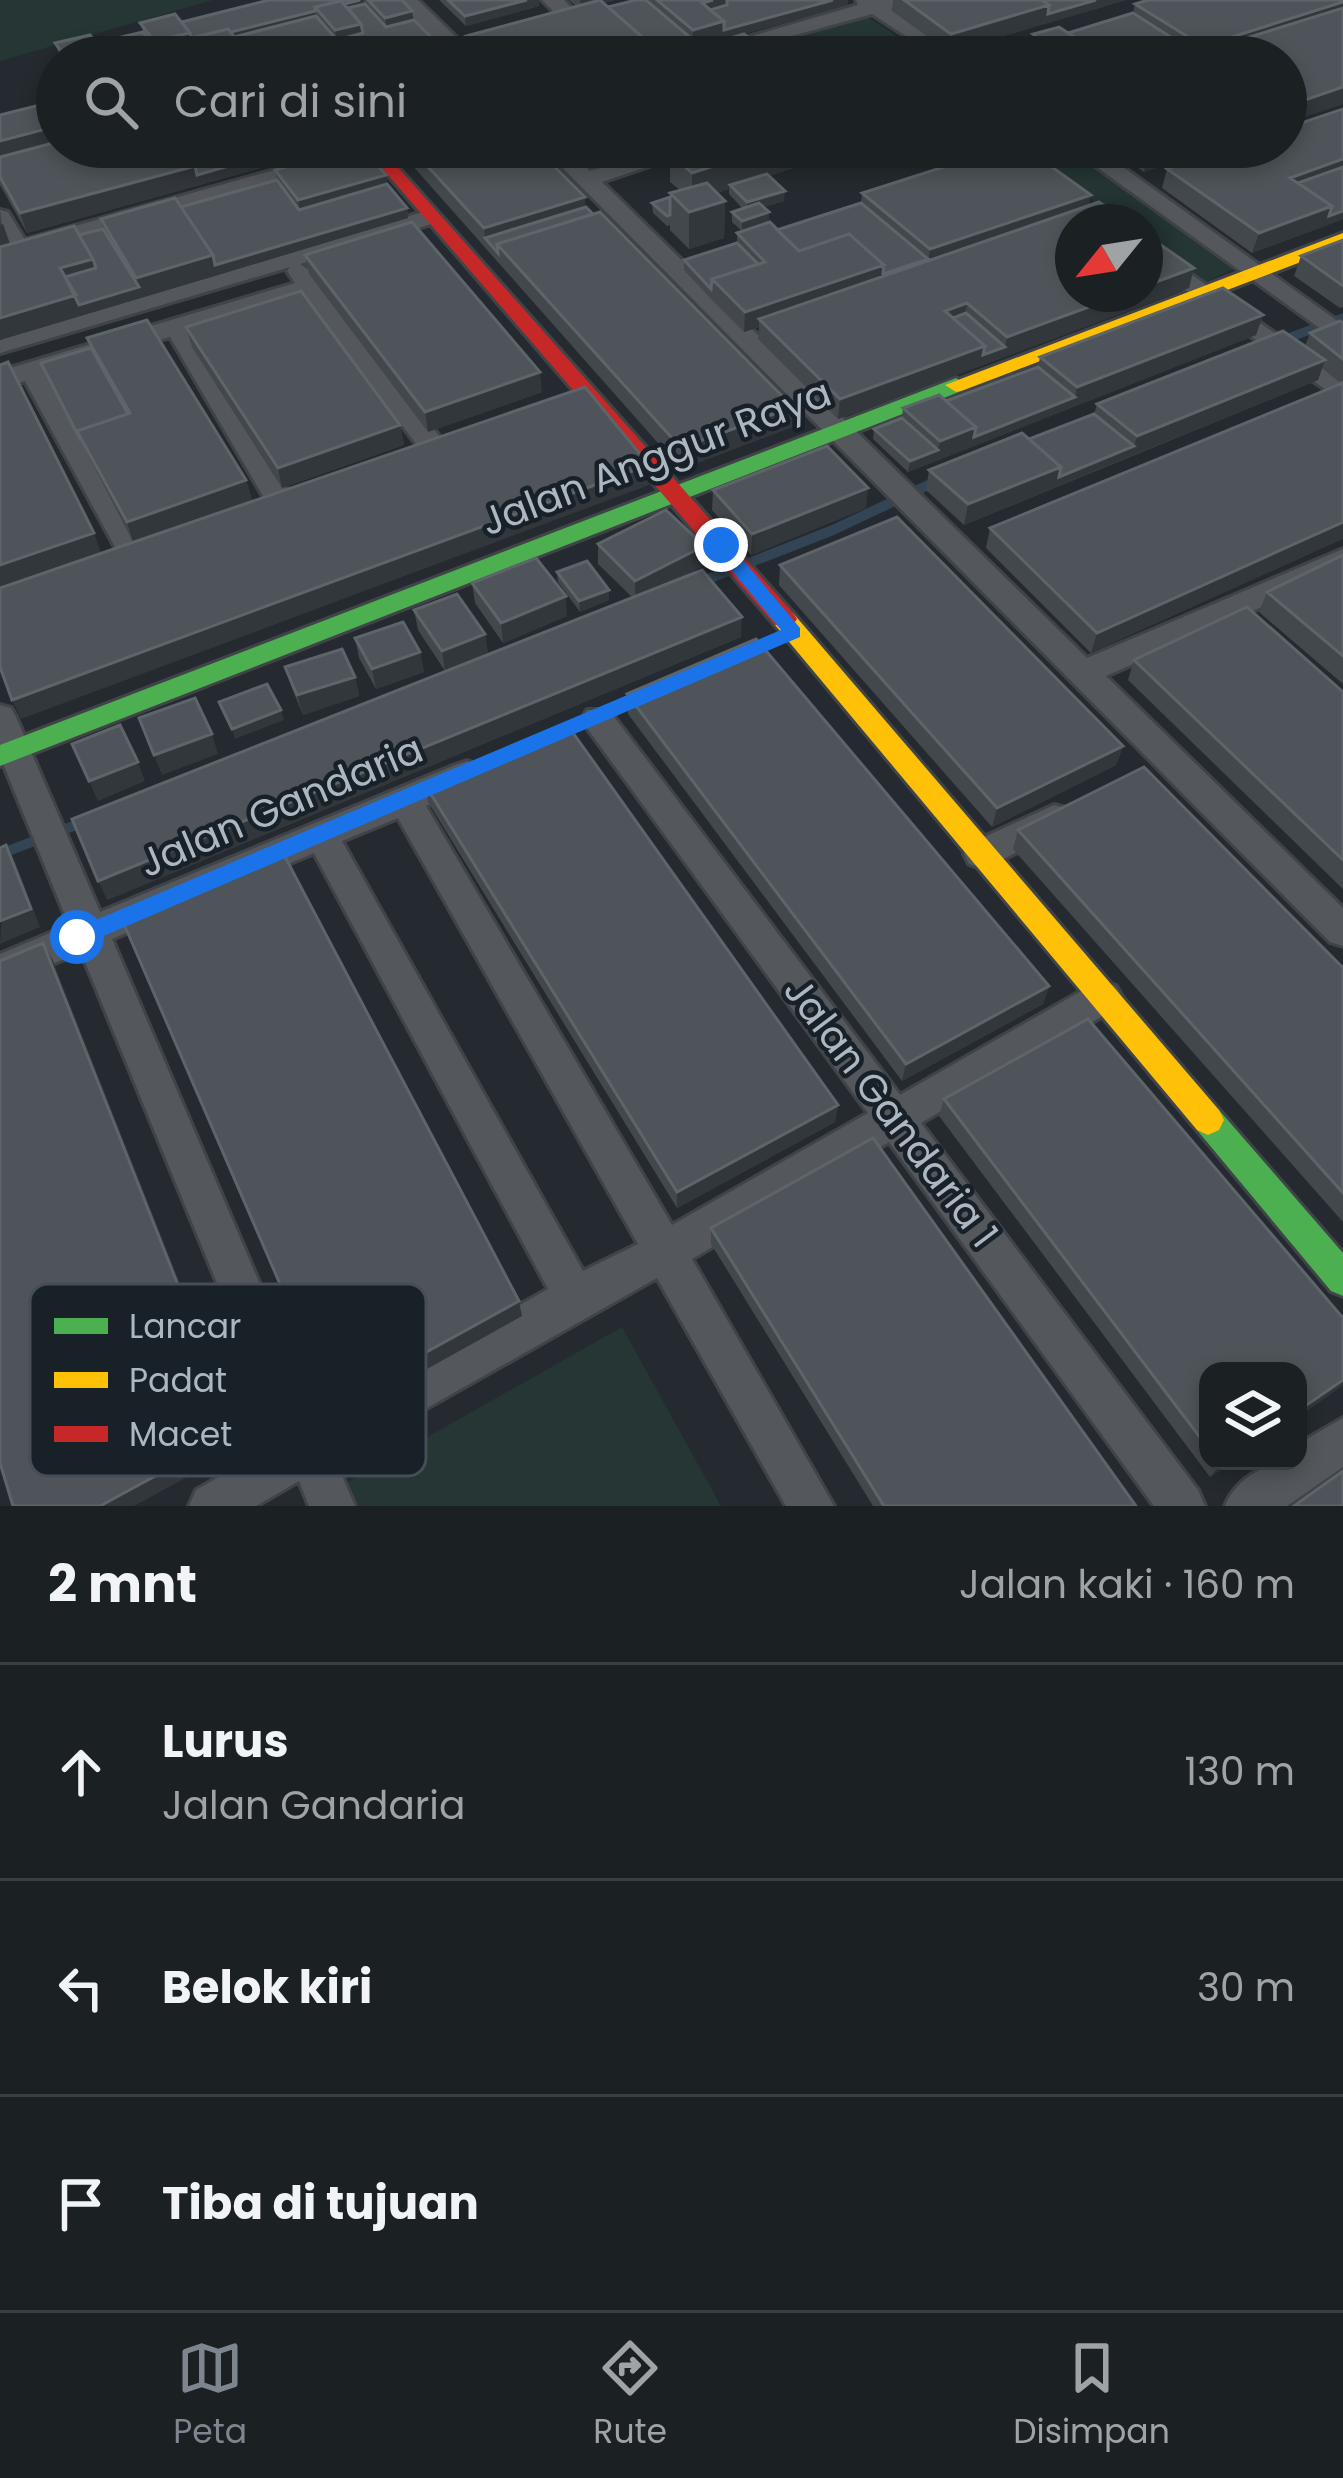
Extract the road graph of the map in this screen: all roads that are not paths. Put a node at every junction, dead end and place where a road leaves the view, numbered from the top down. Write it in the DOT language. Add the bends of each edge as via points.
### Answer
graph roads {
  1 [pos="552,0"];
  2 [pos="901,0"];
  3 [pos="400,2"];
  4 [pos="869,4"];
  5 [pos="440,36"];
  6 [pos="516,36"];
  7 [pos="762,36"];
  8 [pos="920,36"];
  9 [pos="305,168"];
  10 [pos="392,168"];
  11 [pos="573,168"];
  12 [pos="625,168"];
  13 [pos="1117,168"];
  14 [pos="585,180"];
  15 [pos="0,217"];
  16 [pos="430,217"];
  17 [pos="1343,239"];
  18 [pos="9,252"];
  19 [pos="286,259"];
  20 [pos="1163,261"];
  21 [pos="1256,272"];
  22 [pos="314,286"];
  23 [pos="1207,292"];
  24 [pos="177,326"];
  25 [pos="1331,329"];
  26 [pos="0,345"];
  27 [pos="38,374"];
  28 [pos="0,380"];
  29 [pos="1333,390"];
  30 [pos="834,430"];
  31 [pos="432,446"];
  32 [pos="673,490"];
  33 [pos="280,501"];
  34 [pos="132,553"];
  35 [pos="1343,560"];
  36 [pos="1241,605"];
  37 [pos="1275,634"];
  38 [pos="1082,674"];
  39 [pos="0,717"];
  40 [pos="598,719"];
  41 [pos="7,753"];
  42 [pos="491,764"];
  43 [pos="405,800"];
  44 [pos="1086,802"];
  45 [pos="322,836"];
  46 [pos="981,854"];
  47 [pos="1343,931"];
  48 [pos="88,933"];
  49 [pos="0,970"];
  50 [pos="1103,997"];
  51 [pos="896,1118"];
  52 [pos="663,1253"];
  53 [pos="1343,1279"];
  54 [pos="238,1284"];
  55 [pos="575,1297"];
  56 [pos="426,1385"];
  57 [pos="1343,1440"];
  58 [pos="267,1476"];
  59 [pos="320,1476"];
  60 [pos="212,1506"];
  61 [pos="332,1506"];
  62 [pos="811,1506"];
  63 [pos="1183,1506"];
  64 [pos="1248,1506"];
  1 -- 6 [label="street" via="563,22"];
  2 -- 4 [label="street"];
  3 -- 5 [label="street"];
  4 -- 7 [label="street"];
  4 -- 8 [label="street"];
  9 -- 18 [label="street"];
  10 -- 16 [label="street"];
  11 -- 14 [label="street"];
  12 -- 14 [label="street"];
  13 -- 21 [label="street"];
  14 -- 30 [label="street" via="759,336"];
  15 -- 18 [label="street"];
  16 -- 19 [label="street"];
  16 -- 32 [label="street" via="572,396"];
  17 -- 21 [label="street, Jalan Anggur Raya"];
  19 -- 22 [label="street"];
  19 -- 26 [label="street"];
  20 -- 23 [label="street"];
  21 -- 23 [label="street, Jalan Anggur Raya"];
  21 -- 25 [label="street"];
  22 -- 24 [label="street"];
  22 -- 31 [label="street"];
  23 -- 29 [label="street"];
  23 -- 30 [label="street, Jalan Anggur Raya"];
  24 -- 27 [label="street"];
  24 -- 33 [label="street"];
  27 -- 28 [label="street"];
  27 -- 34 [label="street"];
  30 -- 32 [label="street, Jalan Anggur Raya"];
  30 -- 38 [label="street" via="965,543"];
  32 -- 41 [label="street, Jalan Anggur Raya"];
  32 -- 46 [label="street" via="752,584 782,638"];
  35 -- 36 [label="street"];
  36 -- 37 [label="street"];
  36 -- 38 [label="street"];
  38 -- 47 [label="street" via="1159,766"];
  39 -- 41 [label="street"];
  40 -- 51 [label="street, Jalan Gandaria 1"];
  41 -- 48 [label="street"];
  42 -- 43 [label="street, Jalan Gandaria"];
  43 -- 45 [label="street, Jalan Gandaria"];
  43 -- 52 [label="street"];
  44 -- 46 [label="street"];
  45 -- 48 [label="street, Jalan Gandaria"];
  45 -- 55 [label="street"];
  46 -- 50 [label="street"];
  48 -- 49 [label="street, Jalan Gandaria"];
  48 -- 54 [label="street"];
  50 -- 51 [label="street"];
  50 -- 53 [label="street"];
  51 -- 52 [label="street"];
  51 -- 63 [label="street, Jalan Gandaria 1"];
  52 -- 55 [label="street"];
  52 -- 62 [label="street"];
  55 -- 56 [label="street"];
  57 -- 64 [label="street"];
  58 -- 60 [label="street"];
  59 -- 61 [label="street"];
}
